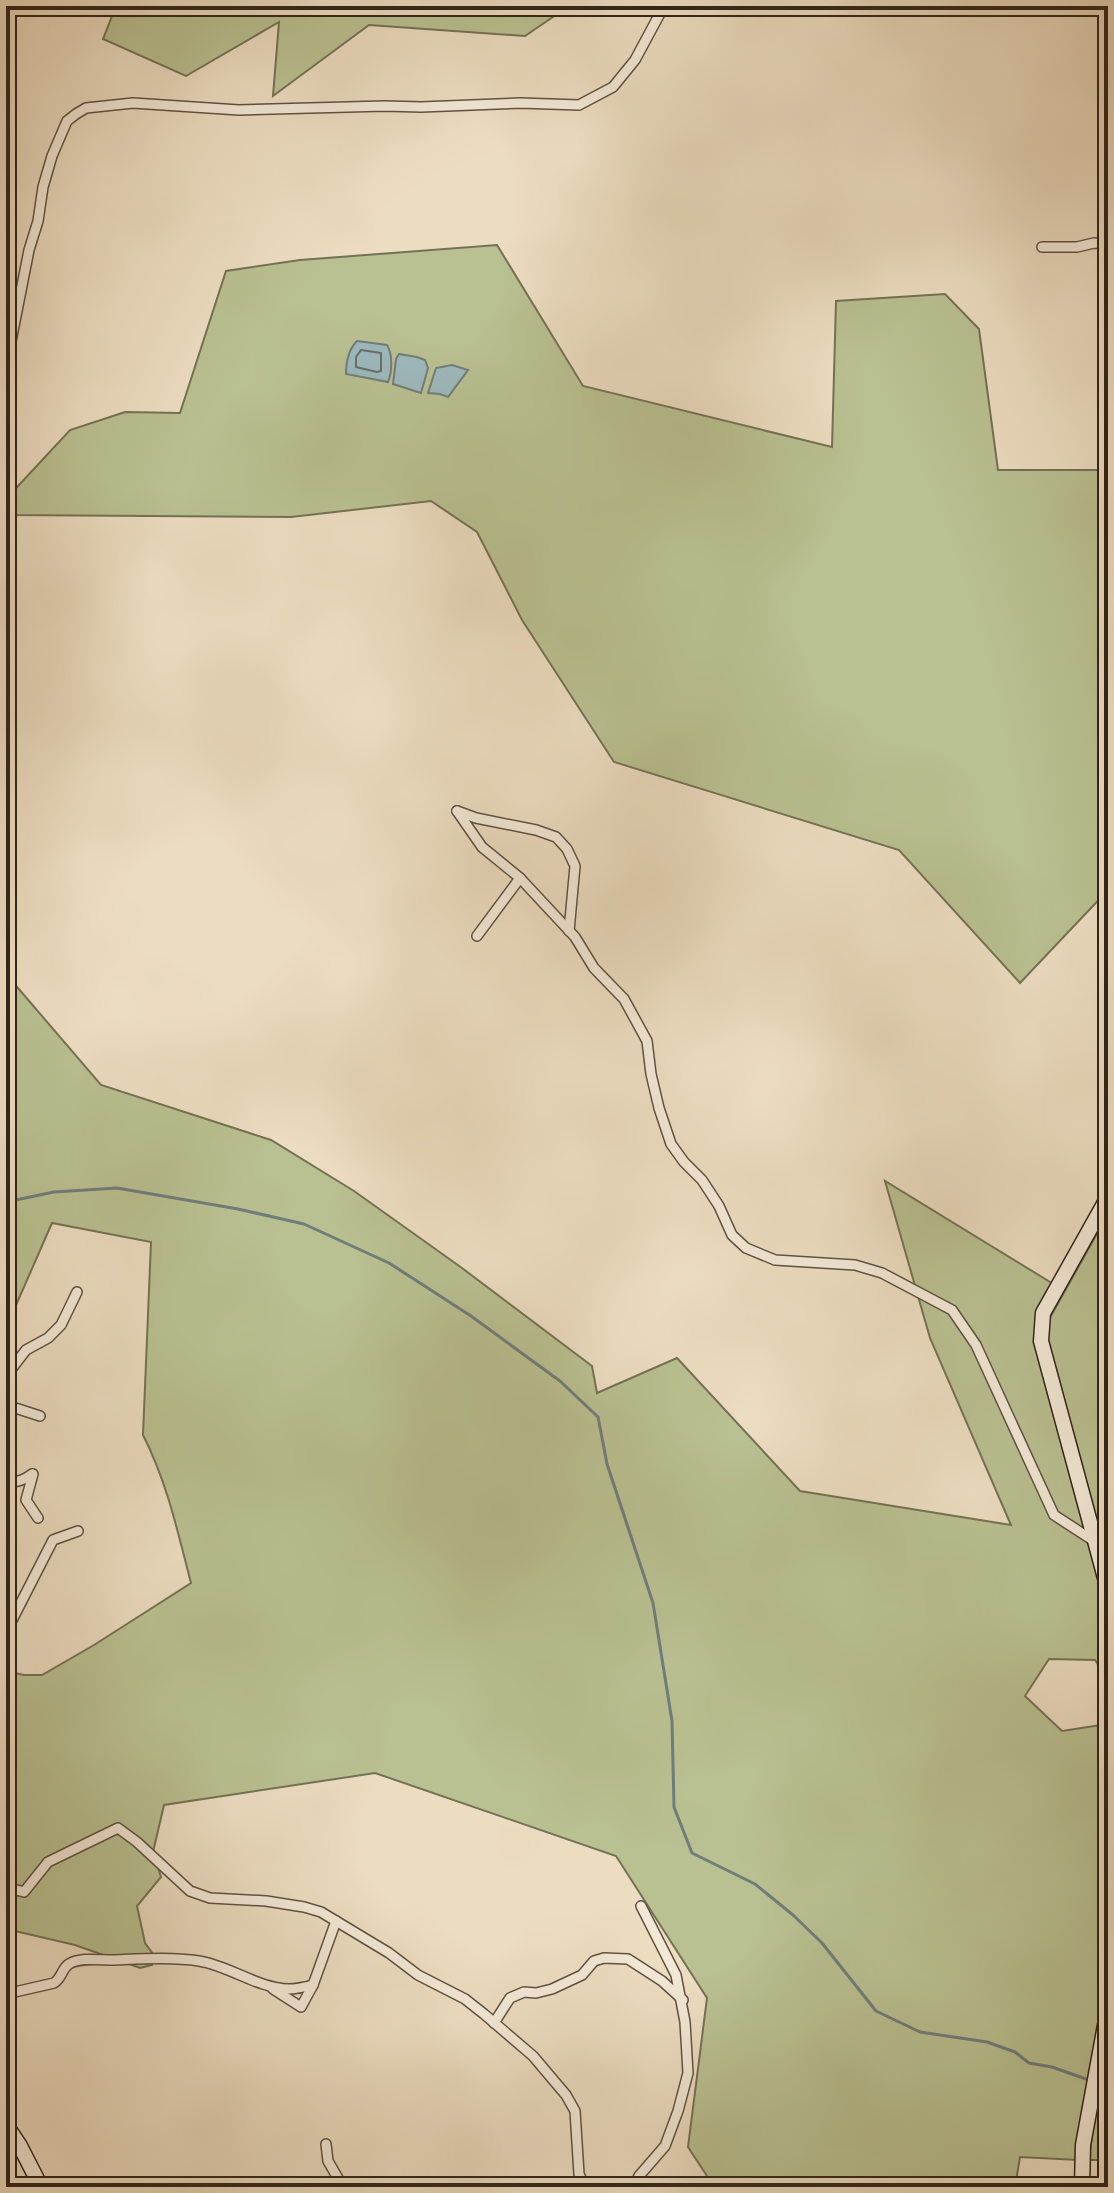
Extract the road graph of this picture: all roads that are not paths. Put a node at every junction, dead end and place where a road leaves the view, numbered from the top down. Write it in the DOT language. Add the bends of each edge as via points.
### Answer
graph roads {
  1 [pos="664,6"];
  2 [pos="1108,244"];
  3 [pos="1042,247"];
  4 [pos="6,367"];
  5 [pos="520,878"];
  6 [pos="569,931"];
  7 [pos="477,936"];
  8 [pos="1108,1197"];
  9 [pos="77,1292"];
  10 [pos="6,1376"];
  11 [pos="6,1405"];
  12 [pos="40,1416"];
  13 [pos="6,1481"];
  14 [pos="38,1518"];
  15 [pos="78,1531"];
  16 [pos="1095,1542"];
  17 [pos="1108,1589"];
  18 [pos="6,1632"];
  19 [pos="6,1897"];
  20 [pos="641,1906"];
  21 [pos="336,1921"];
  22 [pos="313,1985"];
  23 [pos="271,1987"];
  24 [pos="6,1994"];
  25 [pos="683,2000"];
  26 [pos="1108,2009"];
  27 [pos="494,2023"];
  28 [pos="6,2125"];
  29 [pos="326,2144"];
  30 [pos="41,2187"];
  31 [pos="343,2187"];
  32 [pos="585,2187"];
  33 [pos="634,2187"];
  34 [pos="1082,2187"];
  1 -- 4 [label="street" via="635,60 613,87 579,105 239,110 133,103 86,108 67,121 52,156"];
  2 -- 3 [label="street"];
  5 -- 6 [label="street"];
  5 -- 6 [label="street" via="482,847 457,811 556,837 575,866"];
  5 -- 7 [label="street"];
  6 -- 16 [label="street" via="624,999 647,1041 671,1144 702,1180 732,1235 746,1248 775,1260 855,1265 882,1273 952,1310 976,1345 1054,1515"];
  8 -- 16 [label="street" via="1043,1313 1041,1341"];
  9 -- 10 [label="street" via="61,1325 26,1350"];
  11 -- 12 [label="street"];
  13 -- 14 [label="street" via="33,1474 26,1500"];
  15 -- 18 [label="street" via="53,1540"];
  16 -- 17 [label="street"];
  19 -- 21 [label="street" via="24,1892 48,1862 118,1828 198,1895 304,1907"];
  20 -- 25 [label="street" via="668,1955"];
  21 -- 22 [label="street"];
  21 -- 27 [label="street" via="465,1999"];
  22 -- 23 [label="street"];
  22 -- 23 [label="street" via="301,2007"];
  23 -- 24 [label="street" via="199,1961 95,1960 69,1964 54,1983"];
  25 -- 27 [label="street" via="628,1959 604,1958 552,1989 510,1998"];
  25 -- 33 [label="street" via="685,2089 665,2146"];
  26 -- 34 [label="street" via="1083,2145"];
  27 -- 32 [label="street" via="533,2056 575,2111 579,2174"];
  28 -- 30 [label="street"];
  29 -- 31 [label="street" via="328,2161"];
}
